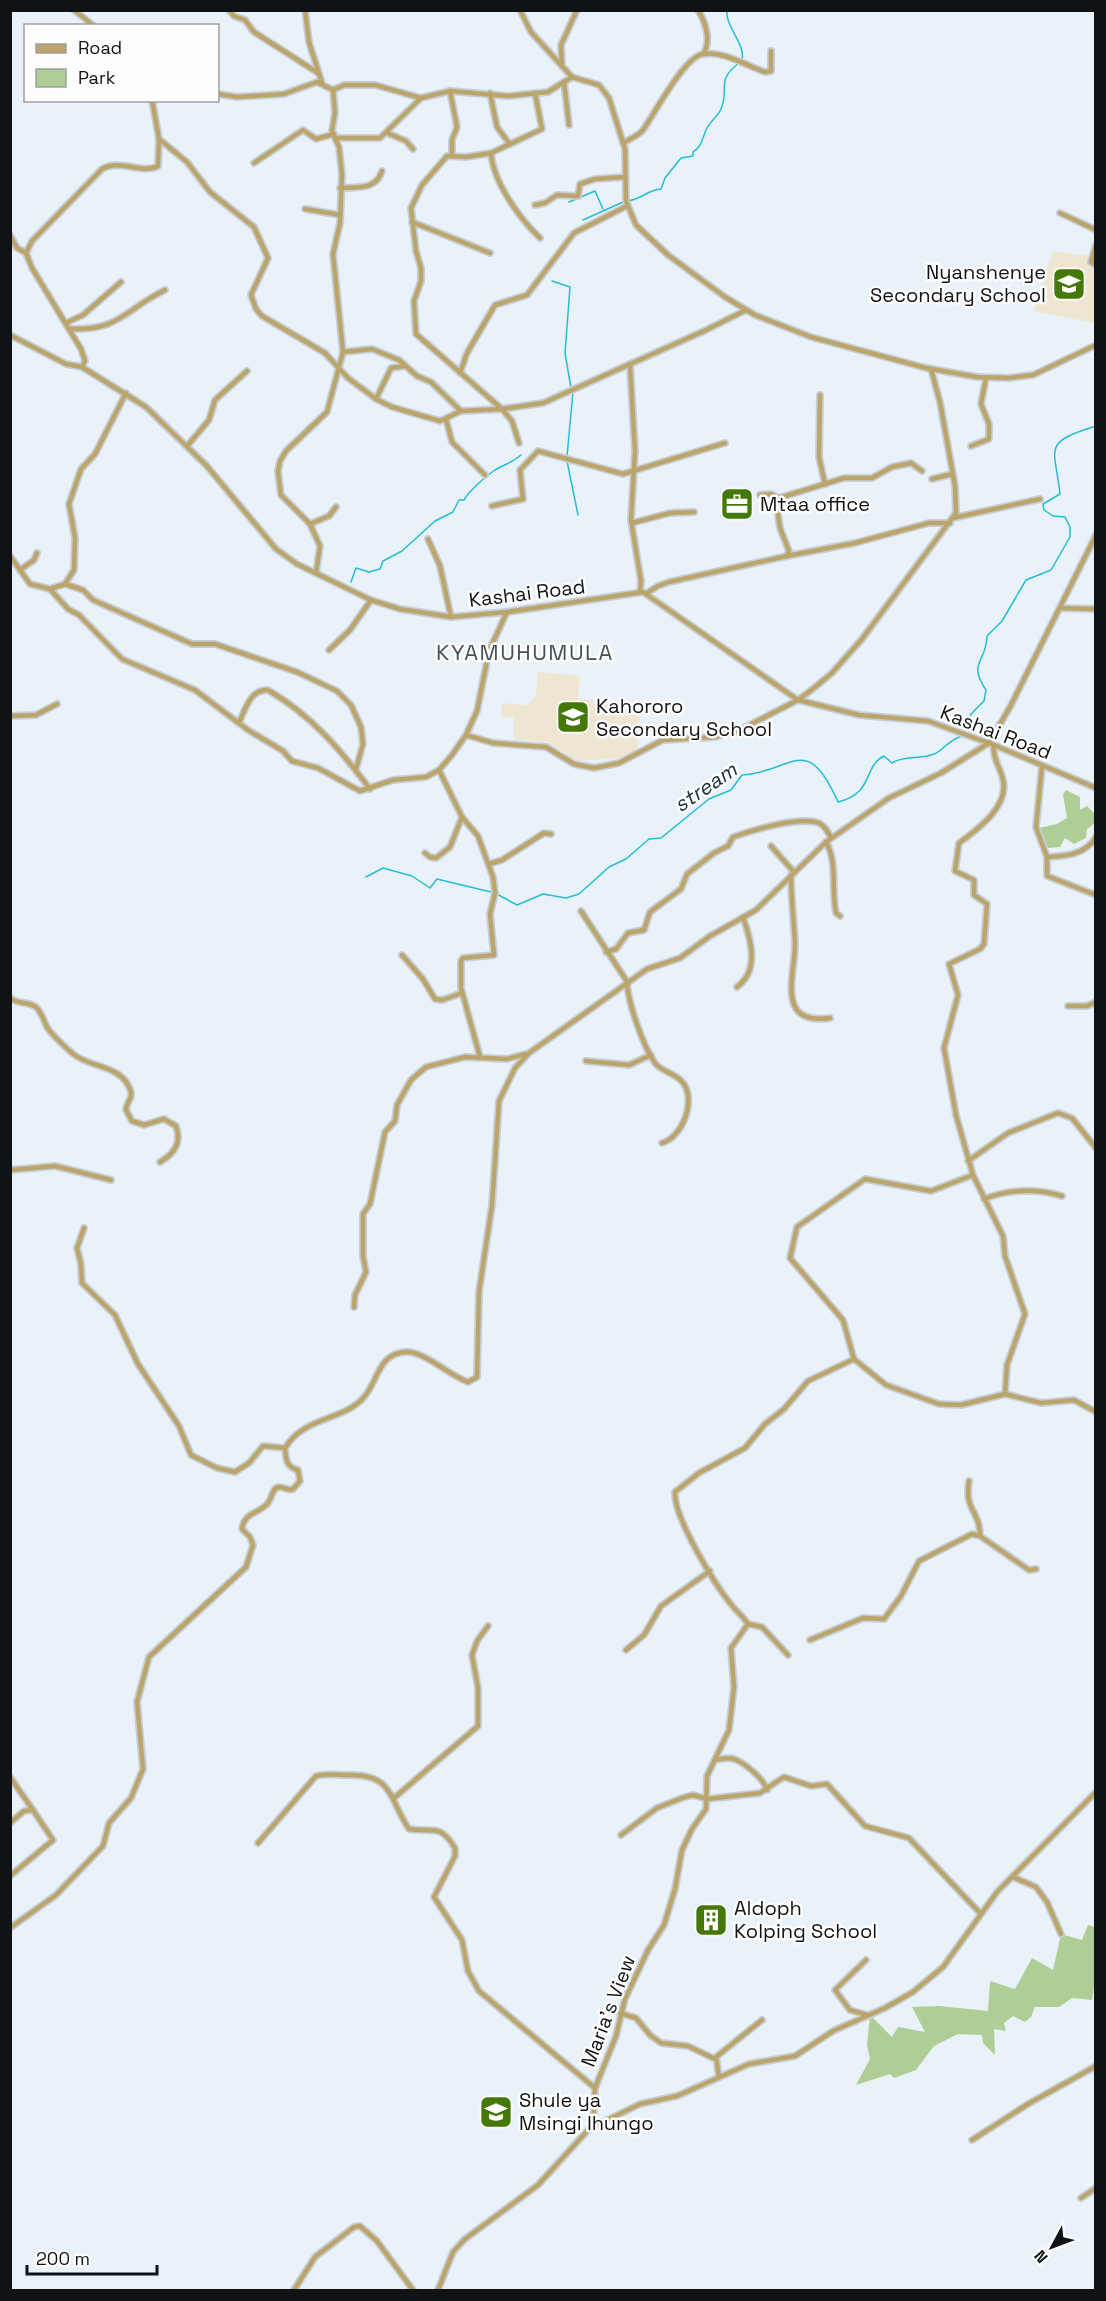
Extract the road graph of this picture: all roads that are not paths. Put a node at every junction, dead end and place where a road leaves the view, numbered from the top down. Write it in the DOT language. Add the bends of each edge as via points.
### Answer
graph roads {
  1 [pos="74,10"];
  2 [pos="229,10"];
  3 [pos="305,10"];
  4 [pos="520,10"];
  5 [pos="577,10"];
  6 [pos="698,10"];
  7 [pos="92,24"];
  8 [pos="771,51"];
  9 [pos="704,54"];
  10 [pos="562,66"];
  11 [pos="318,73"];
  12 [pos="572,77"];
  13 [pos="564,82"];
  14 [pos="322,83"];
  15 [pos="333,90"];
  16 [pos="450,91"];
  17 [pos="490,93"];
  18 [pos="535,93"];
  19 [pos="219,94"];
  20 [pos="421,98"];
  21 [pos="152,102"];
  22 [pos="569,125"];
  23 [pos="387,133"];
  24 [pos="335,136"];
  25 [pos="159,139"];
  26 [pos="509,143"];
  27 [pos="623,143"];
  28 [pos="413,148"];
  29 [pos="491,153"];
  30 [pos="452,154"];
  31 [pos="254,163"];
  32 [pos="382,171"];
  33 [pos="625,177"];
  34 [pos="340,188"];
  35 [pos="535,205"];
  36 [pos="627,206"];
  37 [pos="305,209"];
  38 [pos="1060,213"];
  39 [pos="340,215"];
  40 [pos="412,222"];
  41 [pos="1095,230"];
  42 [pos="10,235"];
  43 [pos="540,238"];
  44 [pos="1095,245"];
  45 [pos="26,253"];
  46 [pos="490,253"];
  47 [pos="1095,265"];
  48 [pos="121,282"];
  49 [pos="165,290"];
  50 [pos="746,310"];
  51 [pos="68,326"];
  52 [pos="10,335"];
  53 [pos="1095,345"];
  54 [pos="343,352"];
  55 [pos="630,364"];
  56 [pos="405,366"];
  57 [pos="82,367"];
  58 [pos="338,368"];
  59 [pos="931,369"];
  60 [pos="247,371"];
  61 [pos="460,373"];
  62 [pos="986,378"];
  63 [pos="126,393"];
  64 [pos="820,395"];
  65 [pos="376,399"];
  66 [pos="502,410"];
  67 [pos="461,411"];
  68 [pos="446,419"];
  69 [pos="519,443"];
  70 [pos="725,443"];
  71 [pos="188,445"];
  72 [pos="971,447"];
  73 [pos="922,471"];
  74 [pos="634,472"];
  75 [pos="952,474"];
  76 [pos="485,475"];
  77 [pos="932,479"];
  78 [pos="825,484"];
  79 [pos="760,495"];
  80 [pos="778,498"];
  81 [pos="1040,499"];
  82 [pos="492,506"];
  83 [pos="336,507"];
  84 [pos="694,512"];
  85 [pos="952,521"];
  86 [pos="632,523"];
  87 [pos="310,524"];
  88 [pos="1095,535"];
  89 [pos="428,539"];
  90 [pos="37,553"];
  91 [pos="10,556"];
  92 [pos="787,556"];
  93 [pos="21,570"];
  94 [pos="316,573"];
  95 [pos="65,584"];
  96 [pos="50,589"];
  97 [pos="640,592"];
  98 [pos="647,593"];
  99 [pos="371,600"];
  100 [pos="1060,608"];
  101 [pos="1095,608"];
  102 [pos="507,612"];
  103 [pos="451,617"];
  104 [pos="329,650"];
  105 [pos="798,700"];
  106 [pos="57,704"];
  107 [pos="10,716"];
  108 [pos="239,723"];
  109 [pos="466,735"];
  110 [pos="991,744"];
  111 [pos="1042,766"];
  112 [pos="356,769"];
  113 [pos="439,770"];
  114 [pos="1095,788"];
  115 [pos="370,789"];
  116 [pos="462,817"];
  117 [pos="551,834"];
  118 [pos="1095,837"];
  119 [pos="828,840"];
  120 [pos="771,846"];
  121 [pos="425,853"];
  122 [pos="1047,857"];
  123 [pos="489,864"];
  124 [pos="792,873"];
  125 [pos="1095,895"];
  126 [pos="581,911"];
  127 [pos="840,916"];
  128 [pos="743,917"];
  129 [pos="606,952"];
  130 [pos="402,955"];
  131 [pos="627,983"];
  132 [pos="737,987"];
  133 [pos="462,993"];
  134 [pos="10,998"];
  135 [pos="1095,1002"];
  136 [pos="1068,1006"];
  137 [pos="830,1018"];
  138 [pos="529,1053"];
  139 [pos="651,1055"];
  140 [pos="480,1057"];
  141 [pos="585,1061"];
  142 [pos="662,1143"];
  143 [pos="1095,1148"];
  144 [pos="968,1161"];
  145 [pos="160,1162"];
  146 [pos="10,1170"];
  147 [pos="973,1175"];
  148 [pos="111,1179"];
  149 [pos="1062,1196"];
  150 [pos="984,1199"];
  151 [pos="84,1228"];
  152 [pos="354,1307"];
  153 [pos="854,1359"];
  154 [pos="1005,1394"];
  155 [pos="1095,1412"];
  156 [pos="285,1448"];
  157 [pos="969,1481"];
  158 [pos="980,1536"];
  159 [pos="1036,1569"];
  160 [pos="710,1571"];
  161 [pos="747,1624"];
  162 [pos="488,1626"];
  163 [pos="810,1640"];
  164 [pos="626,1650"];
  165 [pos="788,1655"];
  166 [pos="715,1760"];
  167 [pos="10,1777"];
  168 [pos="766,1790"];
  169 [pos="1095,1792"];
  170 [pos="394,1798"];
  171 [pos="707,1799"];
  172 [pos="33,1810"];
  173 [pos="10,1823"];
  174 [pos="621,1835"];
  175 [pos="258,1843"];
  176 [pos="10,1876"];
  177 [pos="1013,1877"];
  178 [pos="980,1913"];
  179 [pos="10,1928"];
  180 [pos="1061,1934"];
  181 [pos="866,1960"];
  182 [pos="620,2013"];
  183 [pos="870,2015"];
  184 [pos="762,2020"];
  185 [pos="715,2059"];
  186 [pos="1095,2066"];
  187 [pos="719,2077"];
  188 [pos="595,2088"];
  189 [pos="593,2127"];
  190 [pos="972,2140"];
  191 [pos="1095,2188"];
  192 [pos="1081,2198"];
  193 [pos="294,2290"];
  194 [pos="413,2290"];
  195 [pos="438,2290"];
  1 -- 7 [label="street"];
  2 -- 11 [label="street" via="254,32"];
  3 -- 11 [label="street"];
  4 -- 10 [label="street" via="531,32"];
  5 -- 10 [label="street" via="561,45"];
  6 -- 9 [label="street" via="706,30"];
  8 -- 9 [label="street" via="771,71 765,72"];
  9 -- 27 [label="street" via="683,68 643,129"];
  10 -- 12 [label="street"];
  11 -- 14 [label="street"];
  12 -- 13 [label="street"];
  12 -- 27 [label="street" via="595,83 606,92"];
  13 -- 18 [label="street" via="548,92"];
  13 -- 22 [label="street"];
  14 -- 15 [label="street"];
  14 -- 19 [label="street" via="284,94 237,98"];
  15 -- 20 [label="street" via="344,85 375,85"];
  15 -- 24 [label="street"];
  16 -- 17 [label="street"];
  16 -- 20 [label="street"];
  16 -- 30 [label="street" via="457,127"];
  17 -- 18 [label="street"];
  17 -- 26 [label="street" via="497,127"];
  18 -- 26 [label="street" via="542,129"];
  20 -- 23 [label="street"];
  21 -- 25 [label="street"];
  23 -- 24 [label="street" via="377,139"];
  23 -- 28 [label="street"];
  24 -- 31 [label="street" via="315,139 303,129"];
  24 -- 34 [label="street"];
  25 -- 45 [label="street" via="158,166 152,169 116,164 102,169 32,241"];
  25 -- 58 [label="street" via="187,162 210,192 259,234 268,258 251,295 257,312 325,353"];
  26 -- 29 [label="street"];
  27 -- 33 [label="street"];
  29 -- 30 [label="street" via="466,157"];
  29 -- 43 [label="street" via="516,211"];
  30 -- 40 [label="street" via="442,160 420,188 411,208"];
  32 -- 34 [label="street" via="373,185"];
  33 -- 35 [label="street" via="588,180 580,184 578,196 557,195"];
  33 -- 36 [label="street"];
  34 -- 39 [label="street"];
  36 -- 50 [label="street" via="636,225 650,240"];
  36 -- 61 [label="street" via="574,233 527,295 495,305"];
  37 -- 39 [label="street"];
  38 -- 41 [label="street"];
  39 -- 54 [label="street" via="333,254"];
  40 -- 46 [label="street"];
  40 -- 61 [label="street" via="421,268 414,301 416,334"];
  42 -- 45 [label="street" via="17,248"];
  44 -- 47 [label="street" via="1091,262"];
  45 -- 51 [label="street"];
  48 -- 51 [label="street"];
  49 -- 51 [label="street" via="107,327"];
  50 -- 55 [label="street"];
  50 -- 59 [label="street" via="800,334"];
  51 -- 57 [label="street" via="85,361"];
  52 -- 57 [label="street, Kashai Road" via="66,364"];
  53 -- 62 [label="street" via="1033,375"];
  54 -- 56 [label="street" via="375,349"];
  54 -- 58 [label="street"];
  55 -- 66 [label="street" via="543,402"];
  55 -- 74 [label="street"];
  56 -- 65 [label="street" via="391,368"];
  56 -- 67 [label="street" via="431,382"];
  57 -- 63 [label="street, Kashai Road"];
  58 -- 65 [label="street"];
  58 -- 87 [label="street" via="327,412 299,437 279,465 281,495"];
  59 -- 62 [label="street"];
  59 -- 75 [label="street"];
  60 -- 71 [label="street" via="214,400 209,420"];
  61 -- 66 [label="street"];
  62 -- 72 [label="street" via="981,404 989,424 989,439"];
  63 -- 71 [label="street, Kashai Road"];
  63 -- 95 [label="street" via="97,450 81,469 69,504 76,562"];
  64 -- 78 [label="street" via="819,457"];
  65 -- 68 [label="street" via="411,413"];
  66 -- 67 [label="street"];
  66 -- 69 [label="street" via="512,421"];
  67 -- 68 [label="street"];
  68 -- 76 [label="street" via="452,442"];
  70 -- 74 [label="street"];
  71 -- 94 [label="street, Kashai Road" via="272,546"];
  73 -- 78 [label="street" via="913,463 906,463 872,478 844,478"];
  74 -- 82 [label="street" via="615,472 538,451 520,470 523,499"];
  74 -- 86 [label="street"];
  75 -- 77 [label="street"];
  75 -- 85 [label="street" via="957,503"];
  78 -- 80 [label="street"];
  79 -- 80 [label="street"];
  80 -- 92 [label="street"];
  81 -- 85 [label="street"];
  83 -- 87 [label="street" via="328,516"];
  84 -- 86 [label="street" via="670,513"];
  85 -- 92 [label="street"];
  85 -- 105 [label="street" via="848,656"];
  86 -- 97 [label="street"];
  87 -- 94 [label="street" via="321,550"];
  88 -- 100 [label="street"];
  89 -- 103 [label="street" via="440,566"];
  90 -- 93 [label="street"];
  91 -- 93 [label="street"];
  92 -- 98 [label="street" via="669,582"];
  93 -- 96 [label="street" via="33,587"];
  94 -- 99 [label="street, Kashai Road"];
  95 -- 96 [label="street"];
  95 -- 112 [label="street" via="192,644 214,644 331,687 351,705 361,727 363,744"];
  96 -- 108 [label="street" via="122,659 195,690"];
  97 -- 98 [label="street, Kashai Road"];
  97 -- 102 [label="street, Kashai Road"];
  98 -- 105 [label="street, Kashai Road"];
  99 -- 103 [label="street, Kashai Road"];
  99 -- 104 [label="street" via="350,630"];
  100 -- 101 [label="street"];
  100 -- 110 [label="street"];
  102 -- 103 [label="street, Kashai Road"];
  102 -- 109 [label="street" via="489,651 483,690"];
  105 -- 109 [label="street" via="738,731 715,737 663,740 619,763 594,768 574,764 546,747 493,743"];
  105 -- 110 [label="street, Kashai Road" via="858,714 928,721"];
  106 -- 107 [label="street" via="36,715"];
  108 -- 112 [label="street" via="253,695 268,690 302,711"];
  108 -- 115 [label="street" via="292,761 318,768 358,790"];
  109 -- 113 [label="street"];
  110 -- 111 [label="street, Kashai Road"];
  110 -- 119 [label="street" via="889,798"];
  110 -- 144 [label="street" via="1004,791 985,822 959,843 956,871 974,880 974,895 987,904 984,944 949,964 958,995 945,1053"];
  111 -- 114 [label="street, Kashai Road"];
  111 -- 122 [label="street" via="1036,826"];
  112 -- 115 [label="street"];
  113 -- 115 [label="street" via="422,779 393,780"];
  113 -- 116 [label="street"];
  116 -- 121 [label="street" via="448,849 436,858"];
  116 -- 123 [label="street" via="476,831"];
  117 -- 123 [label="street" via="544,833"];
  118 -- 122 [label="street" via="1089,846 1074,854"];
  119 -- 124 [label="street"];
  119 -- 127 [label="street" via="834,904"];
  119 -- 129 [label="street" via="825,827 813,822 784,823 733,837 728,846 687,874 681,889 650,912 644,930 628,933 616,949"];
  120 -- 124 [label="street"];
  122 -- 125 [label="street" via="1049,878"];
  123 -- 133 [label="street" via="494,885 490,914 494,955 462,959"];
  124 -- 128 [label="street"];
  124 -- 137 [label="street" via="795,951 789,983 794,1004 802,1014"];
  126 -- 129 [label="street"];
  128 -- 131 [label="street" via="689,952 647,969"];
  128 -- 132 [label="street" via="751,969"];
  129 -- 131 [label="street"];
  130 -- 133 [label="street" via="435,999"];
  131 -- 138 [label="street"];
  131 -- 139 [label="street"];
  133 -- 140 [label="street"];
  134 -- 145 [label="street" via="17,1004 32,1004 38,1009 48,1028 72,1053 121,1077 131,1090 126,1110 132,1121 144,1125 164,1119 176,1126 178,1143 167,1159"];
  135 -- 136 [label="street"];
  138 -- 140 [label="street" via="507,1059"];
  138 -- 156 [label="street" via="515,1068 499,1101 492,1205 479,1292 477,1377 468,1383 414,1353 399,1353 380,1368 365,1397 352,1408 315,1422"];
  139 -- 141 [label="street" via="629,1065"];
  139 -- 142 [label="street" via="658,1067 676,1076 686,1089 685,1120"];
  140 -- 152 [label="street" via="465,1056 422,1069 400,1099 395,1121 383,1137 370,1204 363,1215 366,1272"];
  143 -- 144 [label="street" via="1072,1118 1058,1113 1008,1133"];
  144 -- 147 [label="street"];
  146 -- 148 [label="street" via="54,1166"];
  147 -- 150 [label="street"];
  147 -- 153 [label="street" via="931,1191 865,1179 797,1227 790,1258 843,1320"];
  149 -- 150 [label="street" via="1011,1191"];
  150 -- 154 [label="street" via="1001,1229 1005,1256 1025,1314 1007,1365"];
  151 -- 156 [label="street" via="77,1248 82,1283 115,1315 138,1364 176,1421 192,1455 235,1472 254,1458 262,1446"];
  153 -- 154 [label="street" via="886,1385 939,1404 961,1406"];
  153 -- 160 [label="street" via="808,1381 745,1448 699,1473 675,1492 686,1531"];
  154 -- 155 [label="street" via="1041,1403 1074,1400"];
  156 -- 179 [label="street" via="289,1466 298,1470 300,1481 293,1489 274,1490 268,1503 243,1522 242,1529 253,1545 246,1567 149,1657 137,1702 143,1768 131,1798 109,1823 103,1846 56,1895"];
  157 -- 158 [label="street" via="967,1501 979,1522"];
  158 -- 159 [label="street" via="1029,1570"];
  158 -- 163 [label="street" via="972,1534 919,1561 884,1619 863,1618"];
  160 -- 161 [label="street"];
  160 -- 164 [label="street" via="661,1606 640,1640"];
  161 -- 165 [label="street" via="762,1628"];
  161 -- 166 [label="street, Maria's View" via="731,1648 734,1687 729,1730"];
  162 -- 170 [label="street" via="472,1655 478,1688 478,1726"];
  166 -- 168 [label="street" via="731,1758 741,1762 763,1782"];
  166 -- 171 [label="street, Maria's View" via="706,1782"];
  167 -- 172 [label="street"];
  168 -- 171 [label="street"];
  168 -- 178 [label="street" via="784,1777 811,1786 830,1786 865,1826 909,1838"];
  169 -- 177 [label="street"];
  170 -- 175 [label="street" via="381,1782 369,1776 320,1775 313,1778"];
  170 -- 188 [label="street" via="409,1829 436,1830 455,1848 455,1856 434,1897 462,1940 468,1971 476,1986 503,2014"];
  171 -- 174 [label="street" via="689,1796 657,1808"];
  171 -- 182 [label="street, Maria's View" via="706,1809 682,1850 669,1914"];
  172 -- 173 [label="street" via="24,1811"];
  172 -- 176 [label="street" via="53,1840"];
  177 -- 178 [label="street"];
  177 -- 180 [label="street" via="1036,1887"];
  178 -- 183 [label="street" via="943,1966 913,1992"];
  181 -- 183 [label="street" via="835,1990 850,2010"];
  182 -- 185 [label="street" via="636,2018 661,2043 688,2046"];
  182 -- 188 [label="street, Maria's View" via="616,2036"];
  183 -- 187 [label="street" via="833,2031 795,2056 749,2064"];
  184 -- 185 [label="street"];
  185 -- 187 [label="street"];
  186 -- 190 [label="street"];
  187 -- 189 [label="street" via="677,2096 640,2104"];
  188 -- 189 [label="street, Maria's View"];
  189 -- 195 [label="street" via="538,2185 465,2239 453,2252"];
  191 -- 192 [label="street"];
  193 -- 194 [label="street" via="315,2257 357,2226 364,2227 377,2241"];
}
